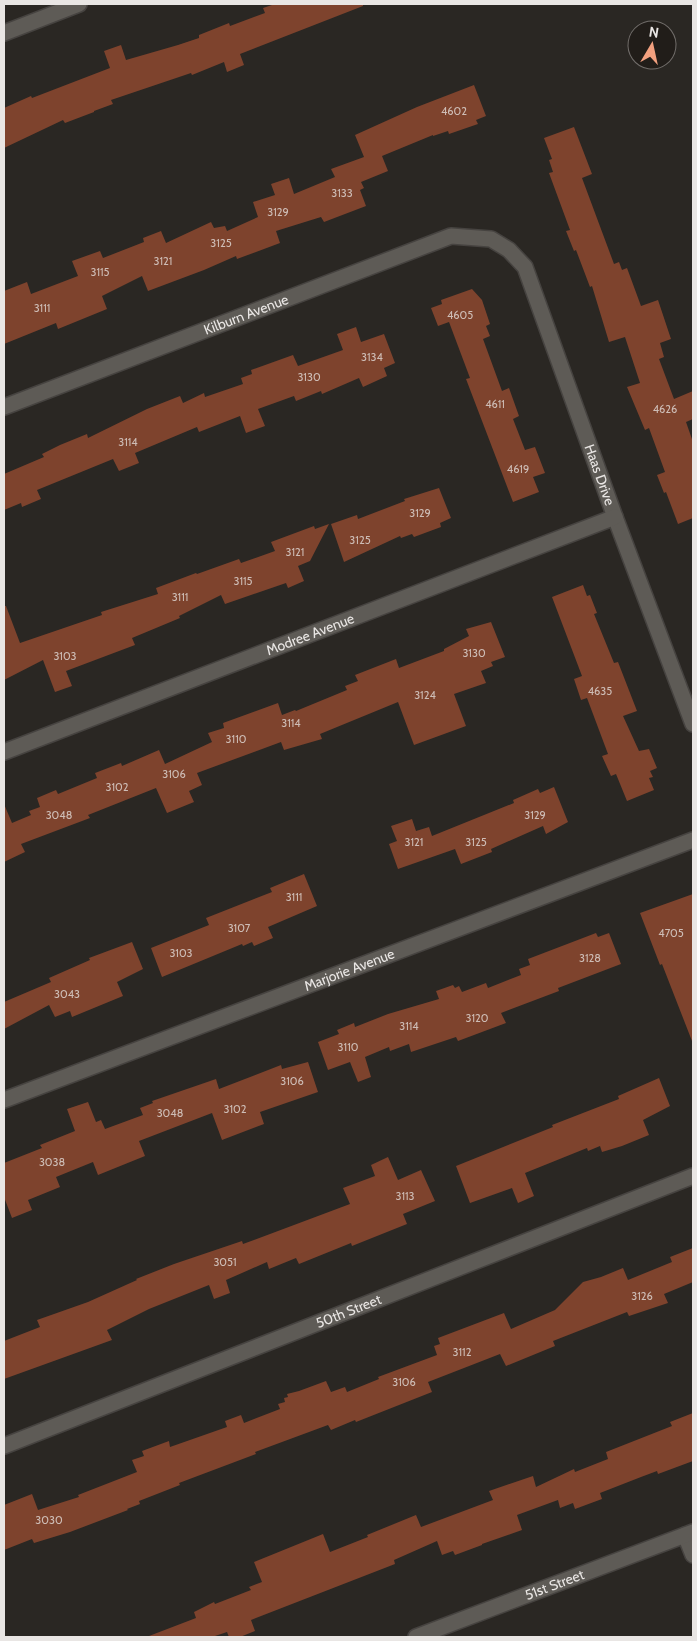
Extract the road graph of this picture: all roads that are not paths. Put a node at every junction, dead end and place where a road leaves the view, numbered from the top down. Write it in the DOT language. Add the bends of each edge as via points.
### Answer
graph roads {
  1 [pos="79,4"];
  2 [pos="4,34"];
  3 [pos="490,239"];
  4 [pos="4,407"];
  5 [pos="615,517"];
  6 [pos="693,724"];
  7 [pos="4,752"];
  8 [pos="693,840"];
  9 [pos="4,1100"];
  10 [pos="693,1176"];
  11 [pos="4,1446"];
  12 [pos="689,1534"];
  13 [pos="693,1555"];
  14 [pos="416,1637"];
  1 -- 2 [label="street"];
  3 -- 4 [label="street, Kilburn Avenue" via="451,236"];
  3 -- 5 [label="street, Haas Drive" via="509,250 524,267"];
  5 -- 6 [label="street, Haas Drive"];
  5 -- 7 [label="street, Modree Avenue"];
  8 -- 9 [label="street, Marjorie Avenue"];
  10 -- 11 [label="street, 50th Street"];
  12 -- 13 [label="street"];
  12 -- 14 [label="street, 51st Street"];
}
